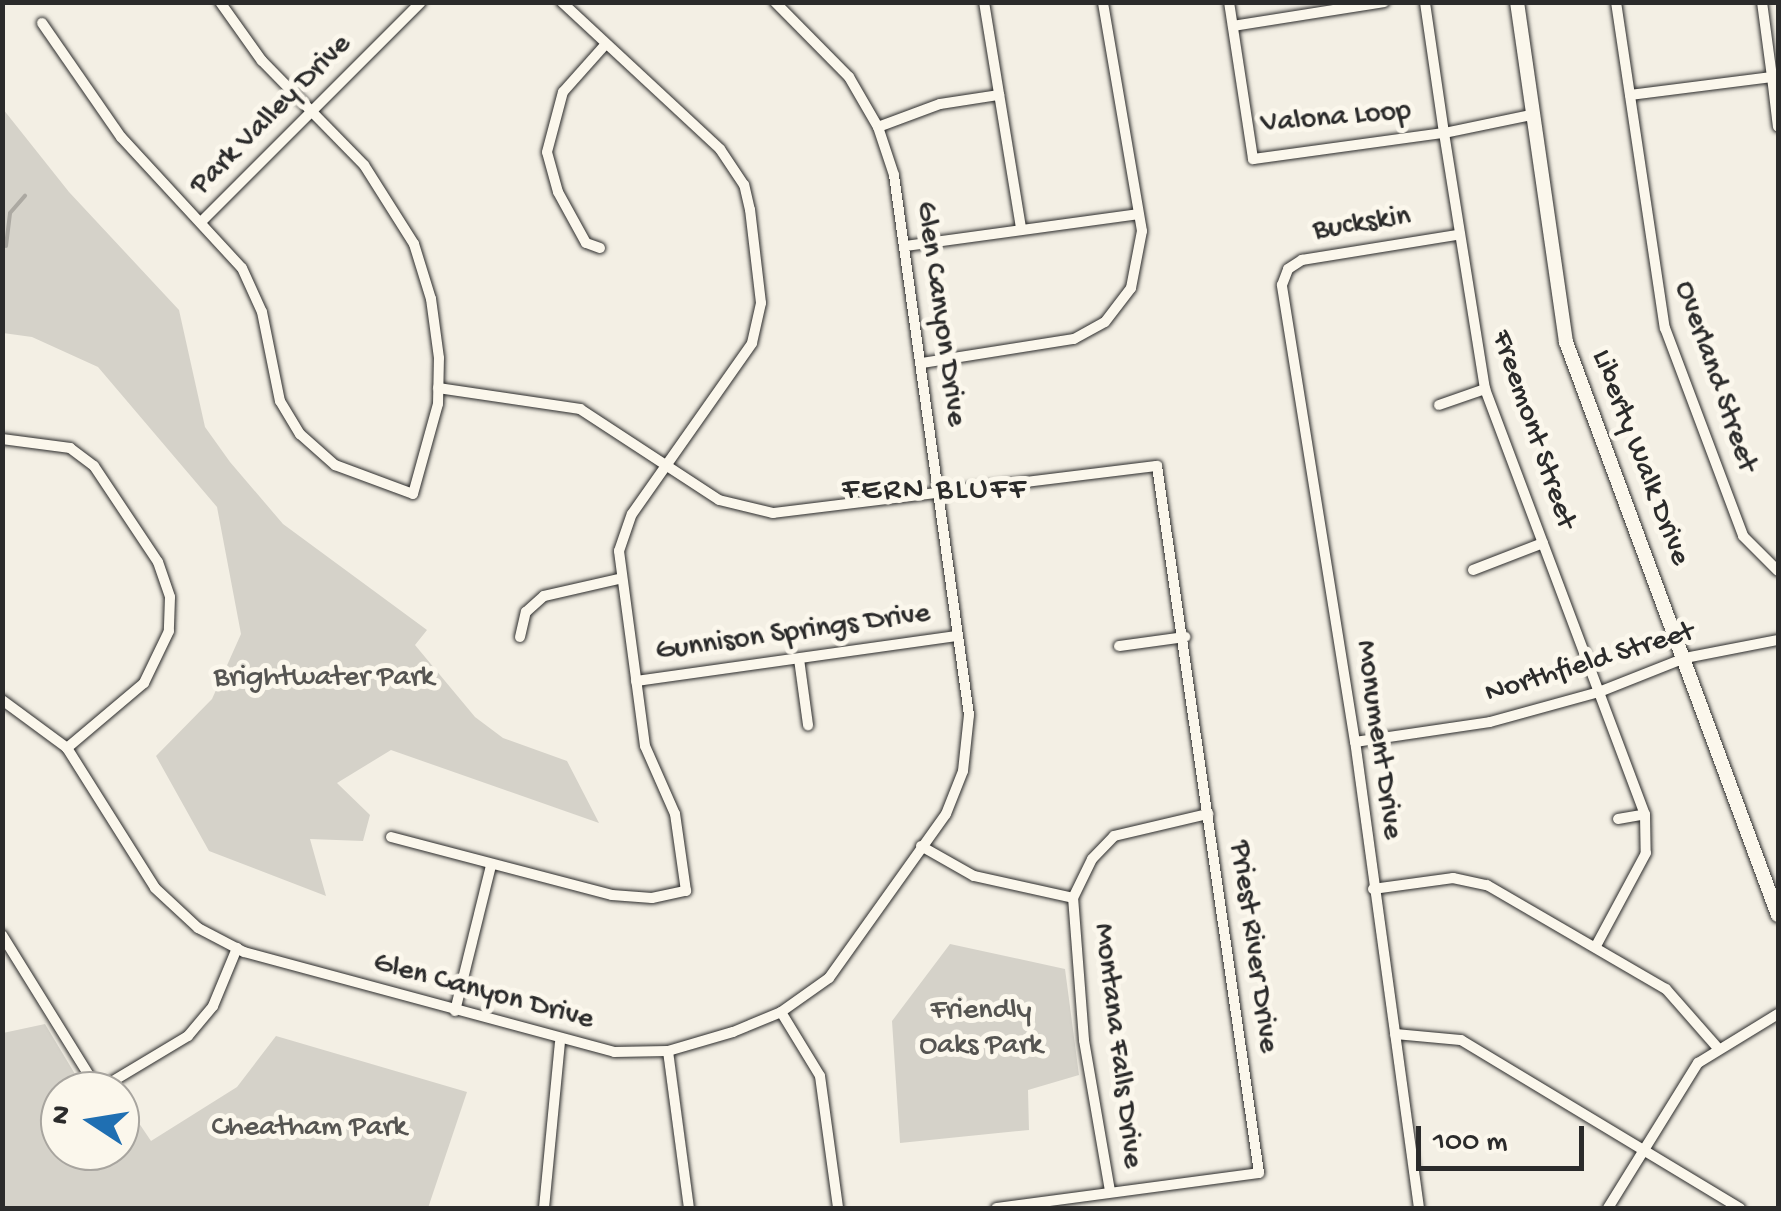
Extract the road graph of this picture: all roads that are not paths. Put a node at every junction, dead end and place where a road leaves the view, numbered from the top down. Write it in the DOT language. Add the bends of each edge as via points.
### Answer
graph roads {
  1 [pos="220,2"];
  2 [pos="421,2"];
  3 [pos="562,2"];
  4 [pos="775,2"];
  5 [pos="984,2"];
  6 [pos="1103,2"];
  7 [pos="1229,2"];
  8 [pos="1384,2"];
  9 [pos="1425,2"];
  10 [pos="1516,2"];
  11 [pos="1616,2"];
  12 [pos="1762,2"];
  13 [pos="42,22"];
  14 [pos="1232,26"];
  15 [pos="604,46"];
  16 [pos="1772,78"];
  17 [pos="999,95"];
  18 [pos="1630,95"];
  19 [pos="312,111"];
  20 [pos="1531,115"];
  21 [pos="878,127"];
  22 [pos="1778,127"];
  23 [pos="1444,134"];
  24 [pos="1138,214"];
  25 [pos="201,222"];
  26 [pos="1022,229"];
  27 [pos="1457,235"];
  28 [pos="906,246"];
  29 [pos="600,248"];
  30 [pos="1283,279"];
  31 [pos="922,363"];
  32 [pos="438,388"];
  33 [pos="1485,389"];
  34 [pos="1439,405"];
  35 [pos="2,440"];
  36 [pos="667,464"];
  37 [pos="937,492"];
  38 [pos="1543,544"];
  39 [pos="1472,570"];
  40 [pos="1778,570"];
  41 [pos="619,580"];
  42 [pos="957,636"];
  43 [pos="520,637"];
  44 [pos="1185,637"];
  45 [pos="1778,640"];
  46 [pos="1119,646"];
  47 [pos="1685,658"];
  48 [pos="799,659"];
  49 [pos="636,681"];
  50 [pos="1599,692"];
  51 [pos="2,700"];
  52 [pos="808,725"];
  53 [pos="1355,742"];
  54 [pos="67,748"];
  55 [pos="1208,814"];
  56 [pos="1645,814"];
  57 [pos="1618,819"];
  58 [pos="391,837"];
  59 [pos="921,846"];
  60 [pos="491,864"];
  61 [pos="1373,890"];
  62 [pos="1074,898"];
  63 [pos="1778,915"];
  64 [pos="2,935"];
  65 [pos="1596,946"];
  66 [pos="237,948"];
  67 [pos="455,1011"];
  68 [pos="781,1012"];
  69 [pos="1778,1014"];
  70 [pos="1394,1034"];
  71 [pos="560,1043"];
  72 [pos="1717,1047"];
  73 [pos="668,1050"];
  74 [pos="1644,1147"];
  75 [pos="1110,1191"];
  76 [pos="544,1208"];
  77 [pos="689,1208"];
  78 [pos="838,1208"];
  79 [pos="996,1208"];
  80 [pos="1419,1208"];
  81 [pos="1608,1208"];
  82 [pos="1740,1208"];
  1 -- 19 [label="street" via="262,61"];
  2 -- 19 [label="street, Park Valley Drive"];
  3 -- 15 [label="street"];
  4 -- 21 [label="street, Glen Canyon Drive" via="837,62"];
  5 -- 17 [label="street"];
  6 -- 24 [label="street"];
  7 -- 14 [label="street, Valona Loop"];
  8 -- 14 [label="street"];
  9 -- 23 [label="street, Valona Loop"];
  10 -- 20 [label="street, Liberty Walk Drive"];
  11 -- 18 [label="street, Overland Street"];
  12 -- 16 [label="street"];
  13 -- 25 [label="street" via="121,137"];
  14 -- 23 [label="street, Valona Loop" via="1253,159"];
  15 -- 29 [label="street" via="562,92 547,152 558,192 586,243"];
  15 -- 36 [label="street" via="720,148 736,169 750,210 761,294 758,327 744,358"];
  16 -- 18 [label="street"];
  16 -- 22 [label="street"];
  17 -- 21 [label="street" via="940,104"];
  17 -- 26 [label="street"];
  18 -- 40 [label="street, Overland Street" via="1665,328 1743,536"];
  19 -- 25 [label="street, Park Valley Drive"];
  19 -- 32 [label="street" via="364,165 414,244 437,328"];
  20 -- 23 [label="street"];
  20 -- 47 [label="street, Liberty Walk Drive" via="1566,342"];
  21 -- 28 [label="street, Glen Canyon Drive"];
  23 -- 27 [label="street, Freemont Street"];
  24 -- 26 [label="street"];
  24 -- 31 [label="street" via="1142,256 1122,302 1090,332"];
  25 -- 32 [label="street" via="252,285 280,401 300,434 335,465 413,494"];
  26 -- 28 [label="street"];
  27 -- 30 [label="street, Buckskin" via="1302,260"];
  27 -- 33 [label="street, Freemont Street"];
  28 -- 31 [label="street, Glen Canyon Drive"];
  30 -- 53 [label="street, Monument Drive"];
  31 -- 37 [label="street, Glen Canyon Drive"];
  32 -- 36 [label="street" via="572,406"];
  33 -- 34 [label="street"];
  33 -- 38 [label="street, Freemont Street"];
  35 -- 54 [label="street" via="70,448 94,466 158,562 170,597 169,632 144,683"];
  36 -- 37 [label="street" via="720,500 772,512"];
  36 -- 41 [label="street" via="628,520"];
  37 -- 42 [label="street, Glen Canyon Drive"];
  37 -- 44 [label="street, Priest River Drive" via="1157,466"];
  38 -- 39 [label="street"];
  38 -- 50 [label="street, Freemont Street"];
  41 -- 43 [label="street" via="544,596 523,617"];
  41 -- 49 [label="street"];
  42 -- 48 [label="street, Gunnison Springs Drive"];
  42 -- 59 [label="street, Glen Canyon Drive" via="970,715 967,752 946,814"];
  44 -- 46 [label="street"];
  44 -- 55 [label="street, Priest River Drive"];
  45 -- 47 [label="street, Northfield Street"];
  47 -- 50 [label="street, Northfield Street"];
  47 -- 63 [label="street, Liberty Walk Drive"];
  48 -- 49 [label="street, Gunnison Springs Drive"];
  48 -- 52 [label="street"];
  49 -- 60 [label="street" via="644,746 684,847 686,890 652,898 612,895"];
  50 -- 53 [label="street, Northfield Street" via="1490,722"];
  50 -- 56 [label="street, Freemont Street"];
  51 -- 54 [label="street, Glen Canyon Drive"];
  53 -- 61 [label="street, Monument Drive"];
  54 -- 66 [label="street, Glen Canyon Drive" via="155,888 198,928"];
  55 -- 62 [label="street, Montana Falls Drive" via="1114,836 1092,859"];
  55 -- 75 [label="street, Priest River Drive" via="1259,1173"];
  56 -- 57 [label="street"];
  56 -- 65 [label="street, Freemont Street" via="1646,853"];
  58 -- 60 [label="street"];
  59 -- 62 [label="street" via="974,876"];
  59 -- 68 [label="street, Glen Canyon Drive" via="863,938 829,978"];
  60 -- 67 [label="street"];
  61 -- 65 [label="street" via="1474,880"];
  61 -- 70 [label="street, Monument Drive"];
  62 -- 75 [label="street, Montana Falls Drive" via="1084,1040"];
  64 -- 66 [label="street" via="98,1090 188,1036 213,1006"];
  65 -- 72 [label="street" via="1678,999"];
  66 -- 67 [label="street, Glen Canyon Drive"];
  67 -- 71 [label="street, Glen Canyon Drive"];
  68 -- 73 [label="street, Glen Canyon Drive"];
  68 -- 78 [label="street" via="820,1076"];
  69 -- 72 [label="street"];
  70 -- 74 [label="street" via="1432,1032 1461,1040"];
  70 -- 80 [label="street, Monument Drive"];
  71 -- 73 [label="street, Glen Canyon Drive" via="614,1052"];
  71 -- 76 [label="street"];
  72 -- 74 [label="street" via="1674,1095"];
  73 -- 77 [label="street"];
  74 -- 81 [label="street"];
  74 -- 82 [label="street"];
  75 -- 79 [label="street, Priest River Drive"];
}
